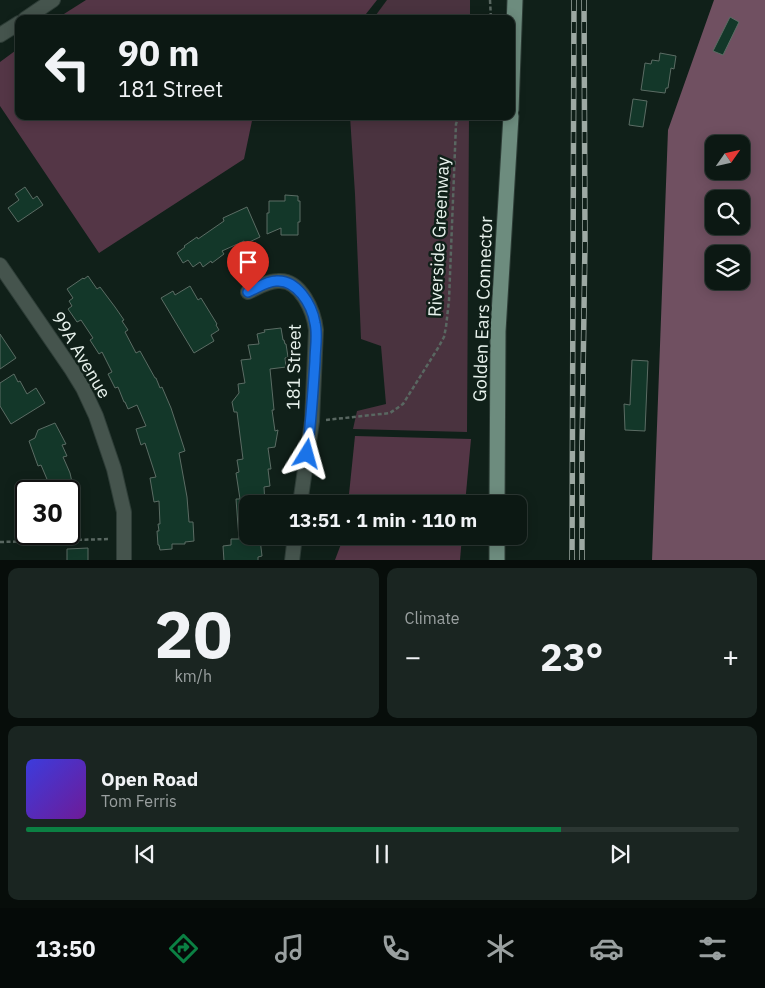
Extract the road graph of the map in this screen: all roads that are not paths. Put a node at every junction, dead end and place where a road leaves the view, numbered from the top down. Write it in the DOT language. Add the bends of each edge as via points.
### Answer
graph roads {
  1 [pos="52,0"];
  2 [pos="515,0"];
  3 [pos="30,15"];
  4 [pos="514,15"];
  5 [pos="15,26"];
  6 [pos="0,35"];
  7 [pos="511,120"];
  8 [pos="0,265"];
  9 [pos="248,292"];
  10 [pos="301,495"];
  11 [pos="497,495"];
  12 [pos="294,545"];
  13 [pos="497,545"];
  14 [pos="124,560"];
  15 [pos="292,560"];
  16 [pos="497,560"];
  1 -- 3 [label="street"];
  2 -- 4 [label="main road"];
  5 -- 6 [label="street"];
  7 -- 11 [label="main road, Golden Ears Connector" via="498,331"];
  8 -- 14 [label="street, 99A Avenue" via="72,370 96,416 114,468 124,512"];
  9 -- 10 [label="street, 181 Street" via="270,282 282,281 302,295 313,315 316,330 312,420"];
  12 -- 15 [label="street"];
  13 -- 16 [label="main road"];
}
